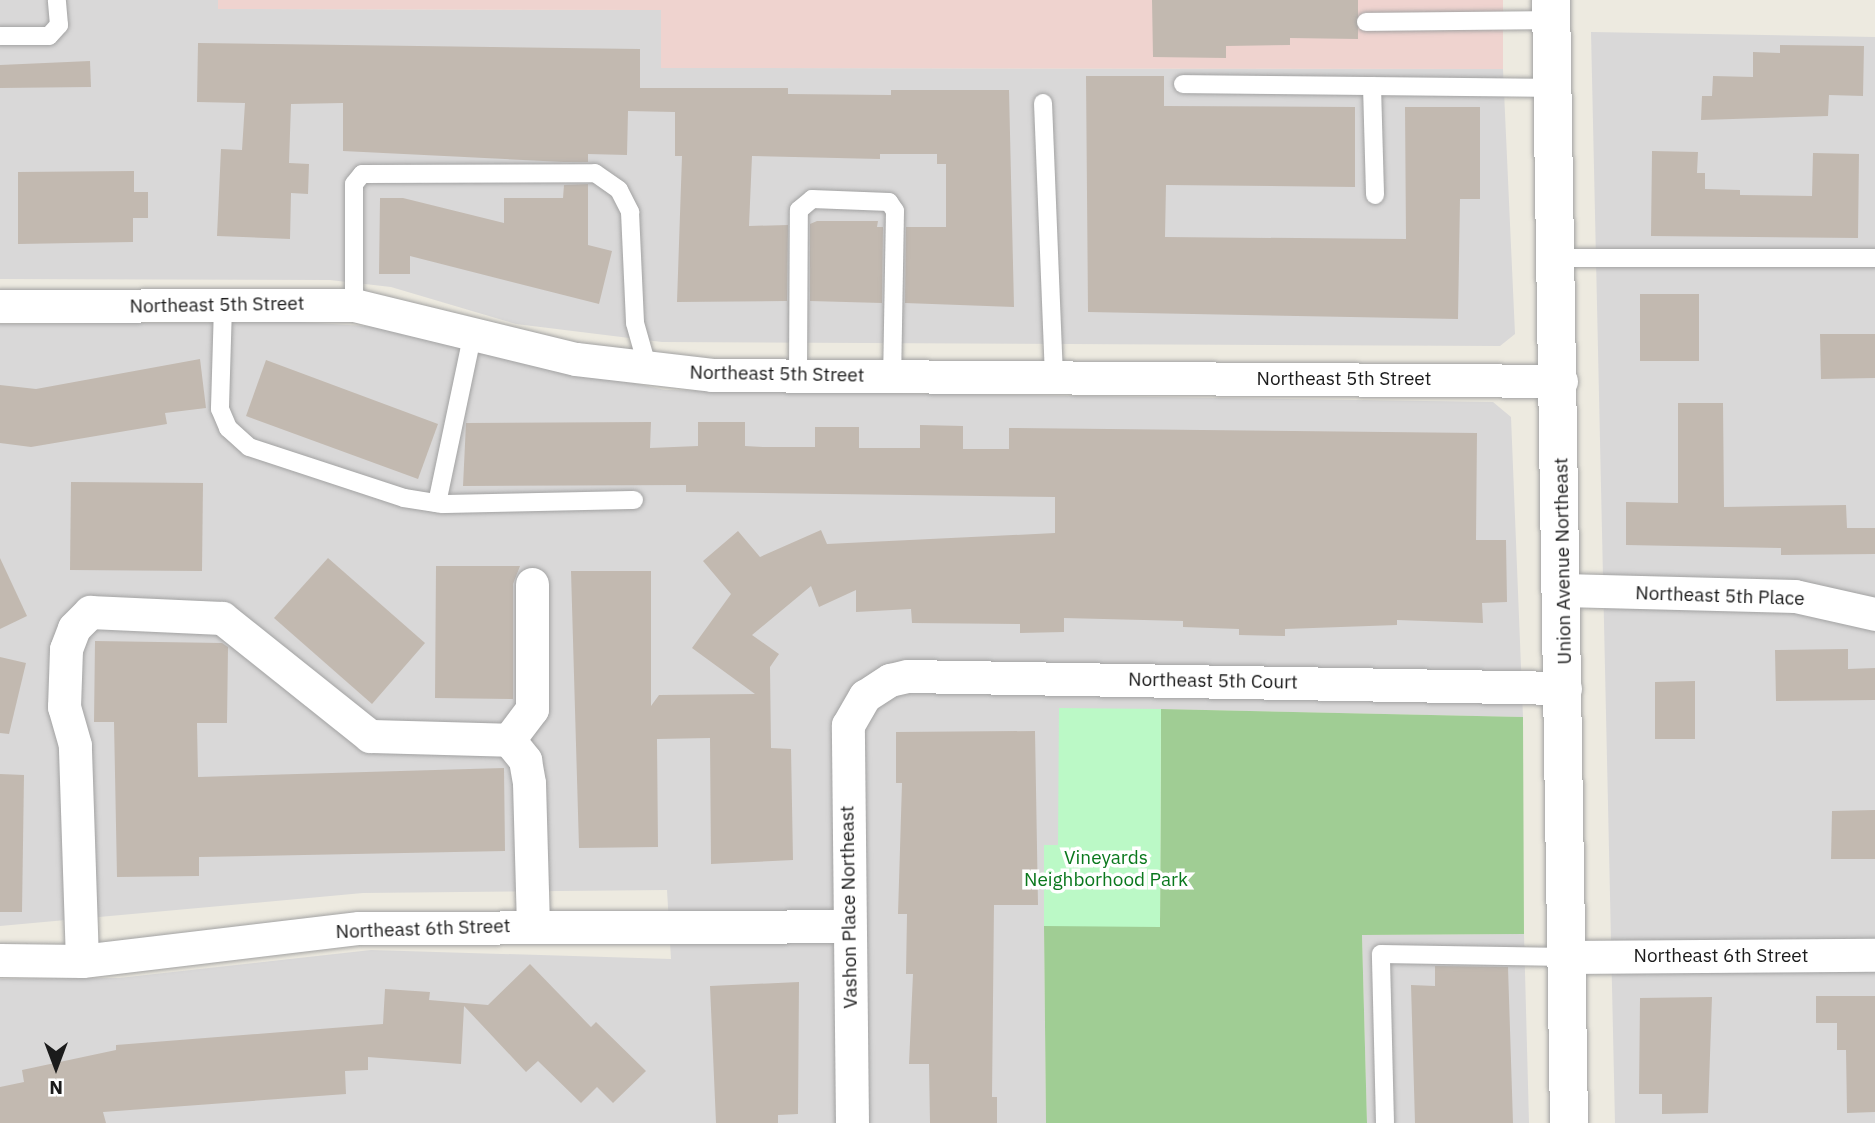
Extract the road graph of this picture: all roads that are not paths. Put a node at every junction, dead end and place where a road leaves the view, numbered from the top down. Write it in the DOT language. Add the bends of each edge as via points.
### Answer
graph roads {
  1 [pos="57,0"];
  2 [pos="1551,10"];
  3 [pos="1366,22"];
  4 [pos="0,36"];
  5 [pos="1183,84"];
  6 [pos="1372,86"];
  7 [pos="1553,88"];
  8 [pos="1043,103"];
  9 [pos="1375,195"];
  10 [pos="1558,258"];
  11 [pos="1875,258"];
  12 [pos="354,305"];
  13 [pos="0,306"];
  14 [pos="223,306"];
  15 [pos="473,332"];
  16 [pos="649,369"];
  17 [pos="798,375"];
  18 [pos="892,376"];
  19 [pos="1054,377"];
  20 [pos="1560,381"];
  21 [pos="634,500"];
  22 [pos="437,503"];
  23 [pos="532,584"];
  24 [pos="1563,590"];
  25 [pos="1875,614"];
  26 [pos="1565,688"];
  27 [pos="865,696"];
  28 [pos="509,740"];
  29 [pos="533,926"];
  30 [pos="848,926"];
  31 [pos="1875,955"];
  32 [pos="1567,957"];
  33 [pos="0,960"];
  34 [pos="82,961"];
  35 [pos="852,1123"];
  36 [pos="1385,1123"];
  37 [pos="1569,1123"];
  1 -- 4 [label="lane" via="59,25 49,36"];
  2 -- 3 [label="lane"];
  2 -- 7 [label="street, Union Avenue Northeast"];
  5 -- 6 [label="lane"];
  6 -- 7 [label="lane"];
  6 -- 9 [label="lane"];
  7 -- 10 [label="street, Union Avenue Northeast"];
  8 -- 19 [label="lane"];
  10 -- 11 [label="lane"];
  10 -- 20 [label="street, Union Avenue Northeast"];
  12 -- 14 [label="street, Northeast 5th Street"];
  12 -- 15 [label="street, Northeast 5th Street"];
  12 -- 16 [label="lane" via="354,184 362,174 596,173 619,190 631,212 635,323"];
  13 -- 14 [label="street, Northeast 5th Street"];
  14 -- 22 [label="lane" via="220,409 229,428 249,447 404,498"];
  15 -- 16 [label="street, Northeast 5th Street" via="576,359"];
  15 -- 22 [label="lane"];
  16 -- 17 [label="street, Northeast 5th Street"];
  17 -- 18 [label="street, Northeast 5th Street"];
  17 -- 18 [label="lane" via="799,210 812,199 889,202 895,211"];
  18 -- 19 [label="street, Northeast 5th Street"];
  19 -- 20 [label="street, Northeast 5th Street"];
  20 -- 24 [label="street, Union Avenue Northeast"];
  21 -- 22 [label="lane"];
  23 -- 28 [label="street" via="532,709"];
  24 -- 25 [label="street, Northeast 5th Place" via="1795,596"];
  24 -- 26 [label="street, Union Avenue Northeast"];
  26 -- 27 [label="street, Northeast 5th Court" via="908,676"];
  26 -- 32 [label="street, Union Avenue Northeast"];
  27 -- 30 [label="street, Vashon Place Northeast" via="848,726"];
  28 -- 29 [label="street" via="525,760 529,783"];
  28 -- 34 [label="street" via="370,736 222,618 90,612 74,628 66,649 64,707 75,745"];
  29 -- 30 [label="street, Northeast 6th Street"];
  29 -- 34 [label="street, Northeast 6th Street" via="359,928"];
  30 -- 35 [label="street, Vashon Place Northeast"];
  31 -- 32 [label="street, Northeast 6th Street"];
  32 -- 36 [label="lane" via="1381,954"];
  32 -- 37 [label="street, Union Avenue Northeast"];
  33 -- 34 [label="street, Northeast 6th Street"];
}
